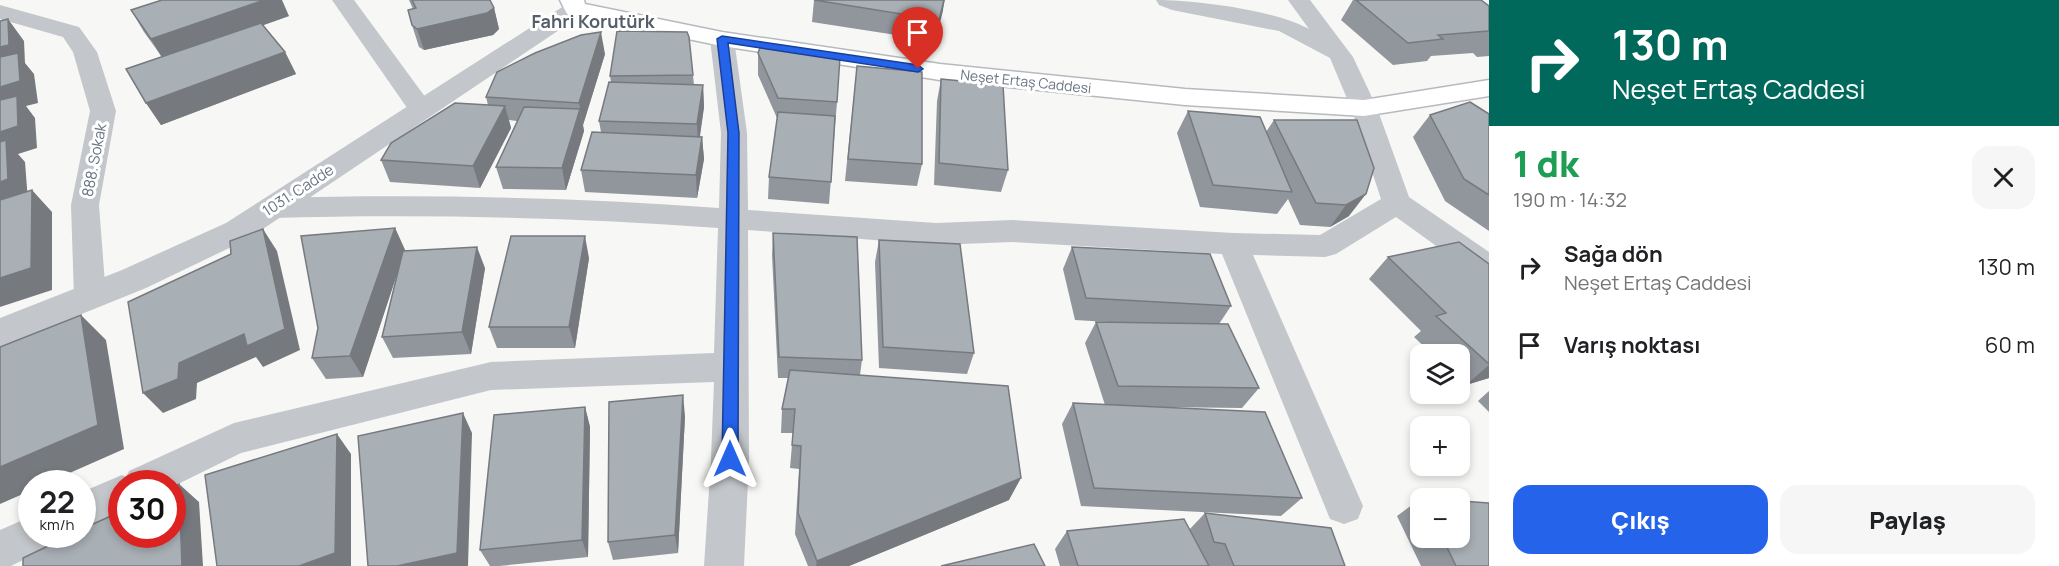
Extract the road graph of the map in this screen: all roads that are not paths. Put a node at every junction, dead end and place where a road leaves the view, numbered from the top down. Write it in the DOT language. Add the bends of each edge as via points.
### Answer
graph roads {
  1 [pos="343,0"];
  2 [pos="1167,0"];
  3 [pos="1299,0"];
  4 [pos="574,4"];
  5 [pos="0,12"];
  6 [pos="722,39"];
  7 [pos="1341,57"];
  8 [pos="1489,88"];
  9 [pos="1364,108"];
  10 [pos="422,109"];
  11 [pos="1397,202"];
  12 [pos="271,208"];
  13 [pos="732,219"];
  14 [pos="1233,244"];
  15 [pos="1489,268"];
  16 [pos="90,297"];
  17 [pos="0,333"];
  18 [pos="730,367"];
  19 [pos="169,470"];
  20 [pos="1344,506"];
  21 [pos="18,542"];
  22 [pos="0,551"];
  23 [pos="724,566"];
  1 -- 10 [label="street"];
  2 -- 7 [label="street" via="1286,26"];
  3 -- 7 [label="street"];
  4 -- 6 [label="main road, Neşet Ertaş Caddesi"];
  4 -- 10 [label="street, 1031. Cadde"];
  5 -- 16 [label="street, 888. Sokak" via="71,32 85,52 103,111 85,205"];
  6 -- 9 [label="main road, Neşet Ertaş Caddesi" via="940,72 1185,97"];
  6 -- 13 [label="street" via="734,133"];
  7 -- 9 [label="street"];
  8 -- 9 [label="main road, Neşet Ertaş Caddesi"];
  9 -- 11 [label="street"];
  10 -- 12 [label="street, 1031. Cadde"];
  11 -- 14 [label="street" via="1325,246"];
  11 -- 15 [label="street"];
  12 -- 13 [label="street" via="386,205"];
  12 -- 16 [label="street, 1031. Cadde" via="237,231"];
  13 -- 14 [label="street" via="936,234 1012,231"];
  13 -- 18 [label="street"];
  14 -- 20 [label="street"];
  16 -- 17 [label="street, 1031. Cadde"];
  18 -- 19 [label="street" via="491,376 234,439"];
  18 -- 23 [label="street"];
  21 -- 22 [label="street"];
}
